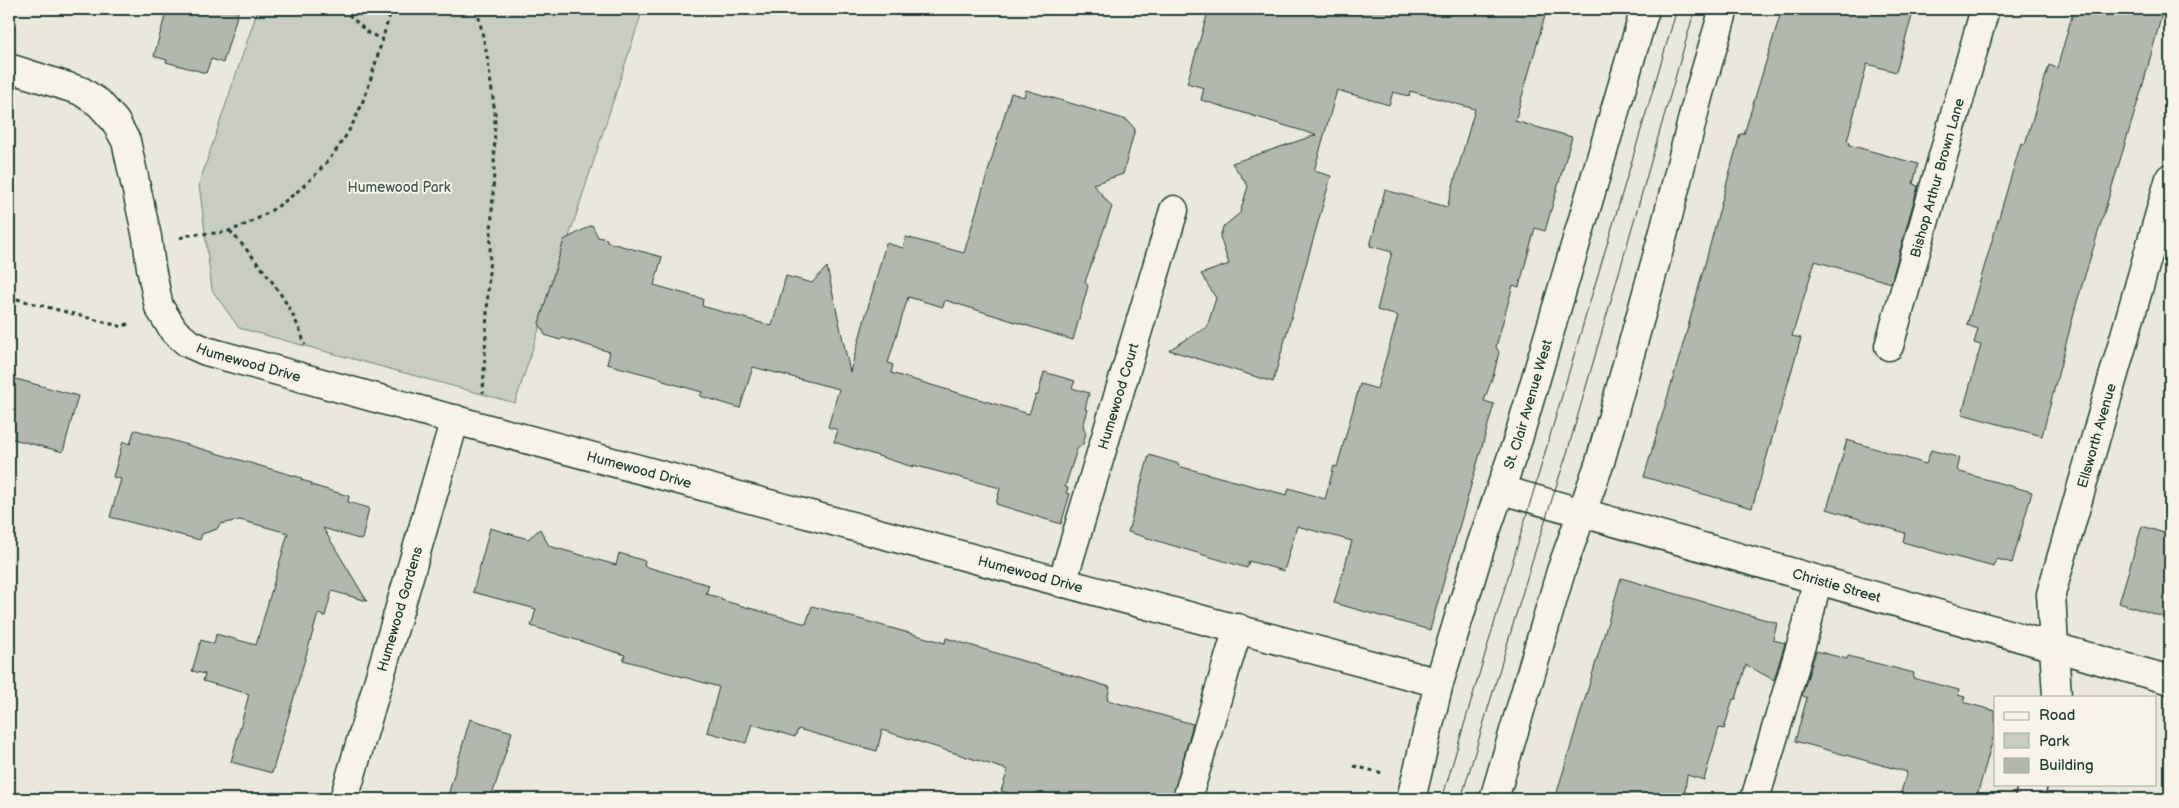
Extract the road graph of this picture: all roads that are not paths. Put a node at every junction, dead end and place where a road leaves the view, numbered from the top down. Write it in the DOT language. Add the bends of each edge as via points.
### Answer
graph roads {
  1 [pos="1645,9"];
  2 [pos="1724,9"];
  3 [pos="1985,9"];
  4 [pos="9,68"];
  5 [pos="2170,178"];
  6 [pos="1174,210"];
  7 [pos="1889,346"];
  8 [pos="455,419"];
  9 [pos="1502,490"];
  10 [pos="1582,514"];
  11 [pos="1817,580"];
  12 [pos="1062,583"];
  13 [pos="1238,628"];
  14 [pos="2053,648"];
  15 [pos="2170,680"];
  16 [pos="1439,683"];
  17 [pos="2057,696"];
  18 [pos="2032,786"];
  19 [pos="344,799"];
  20 [pos="1187,799"];
  21 [pos="1411,799"];
  22 [pos="1494,799"];
  23 [pos="1755,799"];
  24 [pos="2029,799"];
  1 -- 9 [label="street, St. Clair Avenue West"];
  2 -- 10 [label="street" via="1600,462"];
  3 -- 7 [label="street, Bishop Arthur Brown Lane"];
  4 -- 8 [label="street, Humewood Drive" via="81,91 99,103 115,122 126,142 159,307 174,331 188,343"];
  5 -- 14 [label="street, Ellsworth Avenue" via="2051,594"];
  6 -- 12 [label="street, Humewood Court"];
  8 -- 12 [label="street, Humewood Drive"];
  8 -- 19 [label="street, Humewood Gardens"];
  9 -- 10 [label="street, Christie Street"];
  9 -- 16 [label="street, St. Clair Avenue West" via="1481,545"];
  10 -- 11 [label="street, Christie Street"];
  10 -- 22 [label="street" via="1561,571"];
  11 -- 14 [label="street, Christie Street"];
  11 -- 23 [label="street" via="1807,625"];
  12 -- 13 [label="street, Humewood Drive"];
  13 -- 16 [label="street, Humewood Drive"];
  13 -- 20 [label="street"];
  14 -- 15 [label="street, Christie Street"];
  14 -- 17 [label="street, Ellsworth Avenue"];
  16 -- 21 [label="street, St. Clair Avenue West"];
  18 -- 24 [label="street"];
}
